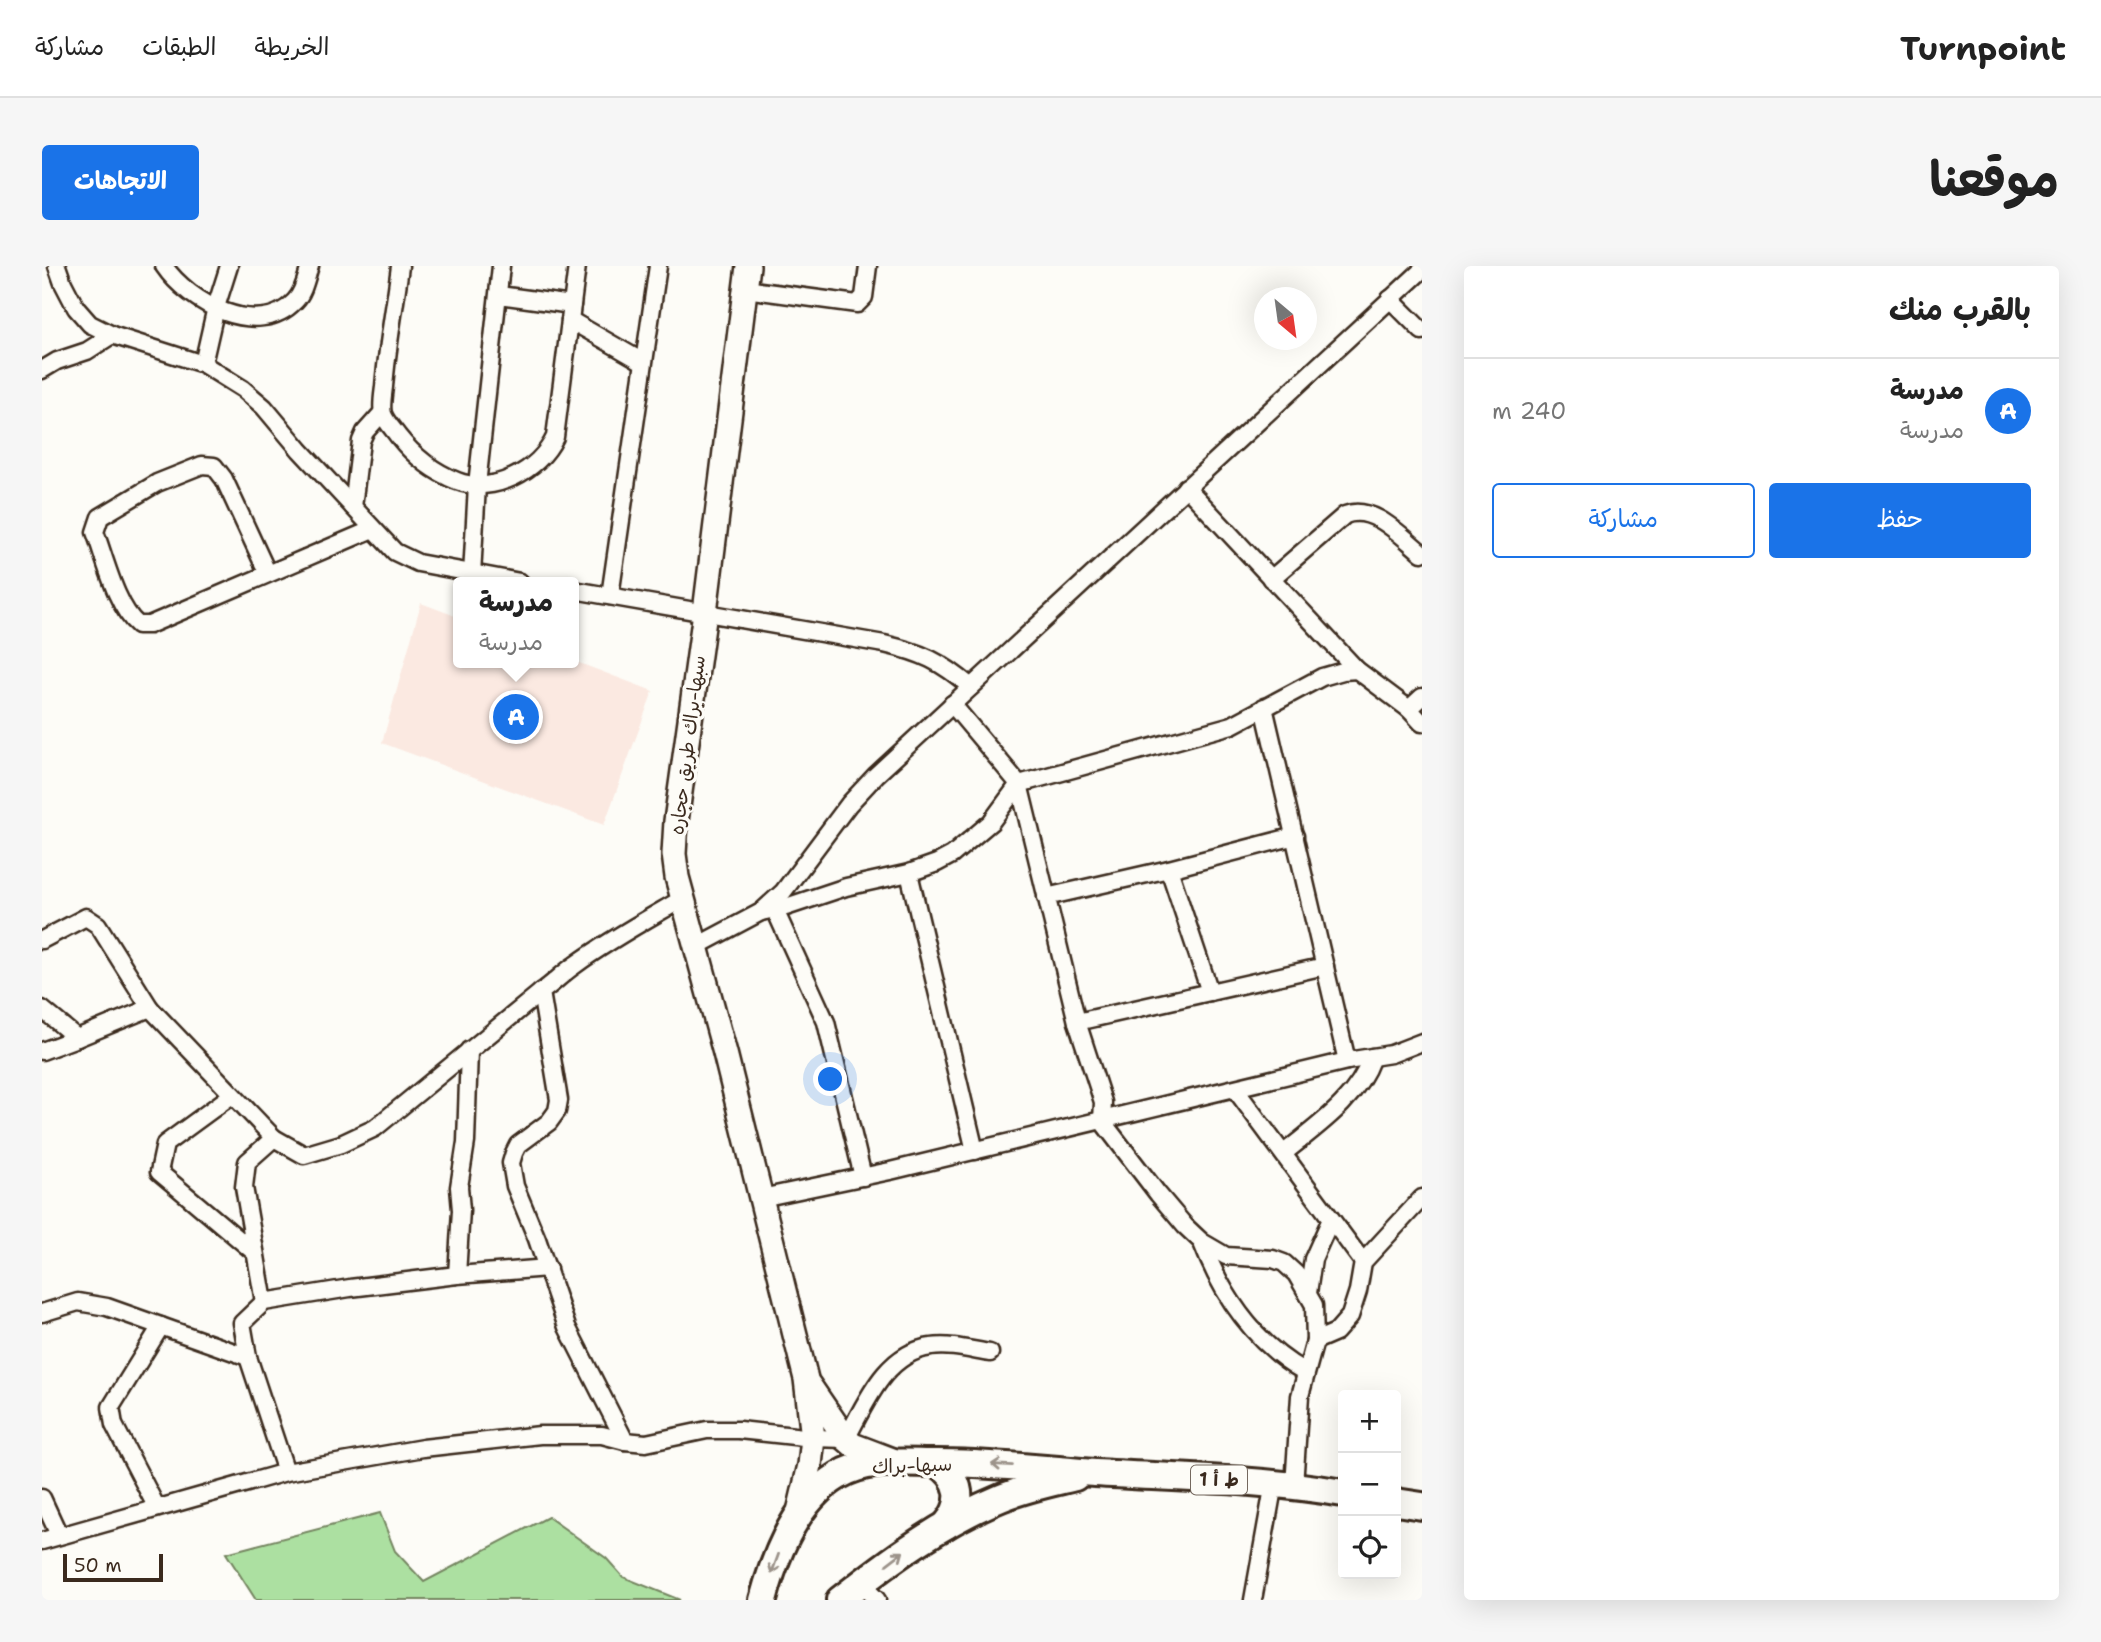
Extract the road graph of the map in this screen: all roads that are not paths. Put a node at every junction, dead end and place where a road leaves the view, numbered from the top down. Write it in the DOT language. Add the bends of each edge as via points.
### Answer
graph roads {
  1 [pos="57,266"];
  2 [pos="164,266"];
  3 [pos="229,266"];
  4 [pos="310,266"];
  5 [pos="400,266"];
  6 [pos="501,266"];
  7 [pos="577,266"];
  8 [pos="658,266"];
  9 [pos="868,266"];
  10 [pos="1422,270"];
  11 [pos="746,277"];
  12 [pos="499,296"];
  13 [pos="1390,299"];
  14 [pos="216,307"];
  15 [pos="571,312"];
  16 [pos="1422,331"];
  17 [pos="112,335"];
  18 [pos="643,362"];
  19 [pos="203,364"];
  20 [pos="42,370"];
  21 [pos="382,413"];
  22 [pos="477,485"];
  23 [pos="1186,487"];
  24 [pos="353,507"];
  25 [pos="373,529"];
  26 [pos="1422,553"];
  27 [pos="268,574"];
  28 [pos="472,575"];
  29 [pos="486,577"];
  30 [pos="1271,579"];
  31 [pos="579,591"];
  32 [pos="610,596"];
  33 [pos="705,612"];
  34 [pos="1357,670"];
  35 [pos="971,687"];
  36 [pos="1422,697"];
  37 [pos="952,705"];
  38 [pos="1264,707"];
  39 [pos="1409,709"];
  40 [pos="1422,723"];
  41 [pos="1018,784"];
  42 [pos="1295,836"];
  43 [pos="1169,869"];
  44 [pos="909,873"];
  45 [pos="1046,897"];
  46 [pos="682,899"];
  47 [pos="768,911"];
  48 [pos="42,940"];
  49 [pos="697,946"];
  50 [pos="1325,966"];
  51 [pos="541,992"];
  52 [pos="1210,992"];
  53 [pos="150,1008"];
  54 [pos="42,1009"];
  55 [pos="1077,1022"];
  56 [pos="77,1038"];
  57 [pos="1422,1042"];
  58 [pos="469,1050"];
  59 [pos="42,1051"];
  60 [pos="1372,1057"];
  61 [pos="1348,1060"];
  62 [pos="1235,1089"];
  63 [pos="232,1095"];
  64 [pos="1102,1121"];
  65 [pos="274,1138"];
  66 [pos="975,1151"];
  67 [pos="1284,1153"];
  68 [pos="863,1177"];
  69 [pos="761,1198"];
  70 [pos="1422,1198"];
  71 [pos="1331,1219"];
  72 [pos="1202,1242"];
  73 [pos="254,1252"];
  74 [pos="1363,1262"];
  75 [pos="548,1268"];
  76 [pos="457,1276"];
  77 [pos="1308,1293"];
  78 [pos="264,1302"];
  79 [pos="42,1313"];
  80 [pos="161,1326"];
  81 [pos="1315,1341"];
  82 [pos="990,1353"];
  83 [pos="248,1357"];
  84 [pos="1305,1372"];
  85 [pos="806,1379"];
  86 [pos="813,1438"];
  87 [pos="846,1439"];
  88 [pos="625,1441"];
  89 [pos="897,1462"];
  90 [pos="937,1463"];
  91 [pos="286,1472"];
  92 [pos="1094,1472"];
  93 [pos="1284,1484"];
  94 [pos="1338,1492"];
  95 [pos="42,1498"];
  96 [pos="1401,1503"];
  97 [pos="1422,1506"];
  98 [pos="157,1508"];
  99 [pos="798,1516"];
  100 [pos="946,1525"];
  101 [pos="58,1535"];
  102 [pos="42,1541"];
  103 [pos="859,1595"];
  104 [pos="765,1598"];
  105 [pos="1253,1600"];
  1 -- 17 [label="street" via="76,308 90,324"];
  2 -- 14 [label="street" via="180,285"];
  3 -- 14 [label="street"];
  4 -- 14 [label="street" via="300,294 279,313 252,317"];
  5 -- 21 [label="street"];
  6 -- 12 [label="street"];
  7 -- 15 [label="street"];
  8 -- 18 [label="street"];
  9 -- 11 [label="street" via="864,297 857,304"];
  10 -- 13 [label="street"];
  11 -- 33 [label="main road, سبها-براك طريق حجاره"];
  12 -- 15 [label="street"];
  12 -- 22 [label="street"];
  13 -- 16 [label="street"];
  13 -- 23 [label="street"];
  14 -- 19 [label="street"];
  15 -- 18 [label="street"];
  15 -- 22 [label="street" via="552,443 525,471"];
  17 -- 19 [label="street"];
  17 -- 20 [label="street"];
  18 -- 32 [label="street"];
  19 -- 24 [label="street" via="264,407"];
  21 -- 22 [label="street" via="404,443 432,468"];
  21 -- 24 [label="street" via="361,441"];
  22 -- 28 [label="street"];
  23 -- 30 [label="street"];
  23 -- 35 [label="street"];
  24 -- 25 [label="street"];
  25 -- 27 [label="street"];
  25 -- 28 [label="street" via="406,558"];
  26 -- 30 [label="street" via="1370,514 1353,512"];
  27 -- 27 [label="street" via="214,466 202,465 157,483 100,517 95,532 120,599 138,625 149,625"];
  28 -- 29 [label="street"];
  30 -- 34 [label="street"];
  31 -- 32 [label="street"];
  32 -- 33 [label="street"];
  33 -- 35 [label="street" via="918,652 946,666"];
  33 -- 46 [label="main road, سبها-براك طريق حجاره" via="676,821 674,854"];
  34 -- 38 [label="street" via="1322,677"];
  34 -- 39 [label="street"];
  35 -- 37 [label="street"];
  36 -- 39 [label="street"];
  37 -- 41 [label="street"];
  37 -- 47 [label="street" via="849,804"];
  38 -- 41 [label="street" via="1223,728"];
  38 -- 42 [label="street"];
  39 -- 40 [label="street"];
  41 -- 44 [label="street" via="990,822 969,841 937,863"];
  41 -- 45 [label="street"];
  42 -- 43 [label="street"];
  42 -- 50 [label="street"];
  43 -- 45 [label="street"];
  43 -- 52 [label="street"];
  44 -- 47 [label="street"];
  44 -- 66 [label="street"];
  45 -- 55 [label="street"];
  46 -- 49 [label="main road, سبها-براك طريق حجاره"];
  46 -- 51 [label="street" via="613,939"];
  47 -- 49 [label="street"];
  47 -- 68 [label="street" via="826,1022"];
  48 -- 53 [label="street" via="86,917 98,925"];
  49 -- 69 [label="main road, سبها-براك طريق حجاره"];
  50 -- 52 [label="street"];
  50 -- 61 [label="street"];
  51 -- 58 [label="street"];
  51 -- 75 [label="street" via="559,1100 549,1122 518,1145 511,1163 521,1205"];
  52 -- 55 [label="street"];
  53 -- 56 [label="street"];
  53 -- 63 [label="street"];
  54 -- 56 [label="street"];
  55 -- 64 [label="street" via="1102,1102"];
  56 -- 59 [label="street"];
  57 -- 60 [label="street"];
  58 -- 65 [label="street" via="375,1128 341,1144 304,1155"];
  58 -- 76 [label="street"];
  60 -- 61 [label="street"];
  60 -- 67 [label="street" via="1352,1095"];
  61 -- 62 [label="street"];
  62 -- 64 [label="street"];
  62 -- 67 [label="street"];
  63 -- 65 [label="street"];
  63 -- 73 [label="street" via="165,1144 159,1172"];
  64 -- 66 [label="street"];
  64 -- 72 [label="street"];
  65 -- 73 [label="street" via="247,1162 244,1187"];
  66 -- 68 [label="street"];
  67 -- 71 [label="street"];
  68 -- 69 [label="street"];
  69 -- 85 [label="main road, سبها-براك طريق حجاره"];
  70 -- 74 [label="street"];
  71 -- 74 [label="street"];
  71 -- 77 [label="street" via="1312,1259"];
  72 -- 77 [label="street" via="1226,1256 1284,1263"];
  72 -- 84 [label="street" via="1214,1273 1245,1320 1279,1355"];
  73 -- 78 [label="street"];
  74 -- 81 [label="street" via="1350,1316 1336,1332"];
  75 -- 76 [label="street"];
  75 -- 88 [label="street" via="567,1326"];
  76 -- 78 [label="street"];
  77 -- 81 [label="street" via="1316,1313"];
  78 -- 83 [label="street" via="242,1323"];
  79 -- 80 [label="street" via="78,1302"];
  80 -- 83 [label="street"];
  80 -- 98 [label="street" via="111,1407 114,1425"];
  81 -- 84 [label="street"];
  82 -- 87 [label="street" via="939,1346 899,1360 888,1368"];
  83 -- 91 [label="street"];
  84 -- 93 [label="street"];
  85 -- 86 [label="main road, سبها-براك طريق حجاره"];
  85 -- 87 [label="main road, سبها-براك طريق حجاره"];
  86 -- 87 [label="street"];
  86 -- 88 [label="street" via="707,1430 646,1443"];
  86 -- 99 [label="main road, سبها-براك طريق حجاره"];
  87 -- 89 [label="main road, سبها-براك طريق حجاره"];
  88 -- 91 [label="street" via="602,1435 540,1435 423,1448"];
  89 -- 90 [label="highway, سبها-براك"];
  89 -- 99 [label="highway, سبها-براك" via="839,1475 815,1494"];
  92 -- 90 [label="highway, سبها-براك, one-way"];
  90 -- 100 [label="highway" via="955,1479 959,1492 959,1504"];
  91 -- 98 [label="street"];
  92 -- 93 [label="highway, سبها-براك / ط أ 1"];
  92 -- 100 [label="highway, سبها-براك" via="1003,1497"];
  93 -- 94 [label="highway, سبها-براك / ط أ 1"];
  93 -- 105 [label="street"];
  95 -- 101 [label="street"];
  96 -- 97 [label="highway"];
  98 -- 101 [label="street"];
  99 -- 104 [label="highway, سبها-براك, one-way" via="778,1556"];
  103 -- 100 [label="highway, سبها-براك, one-way" via="905,1551"];
  101 -- 102 [label="street"];
}
